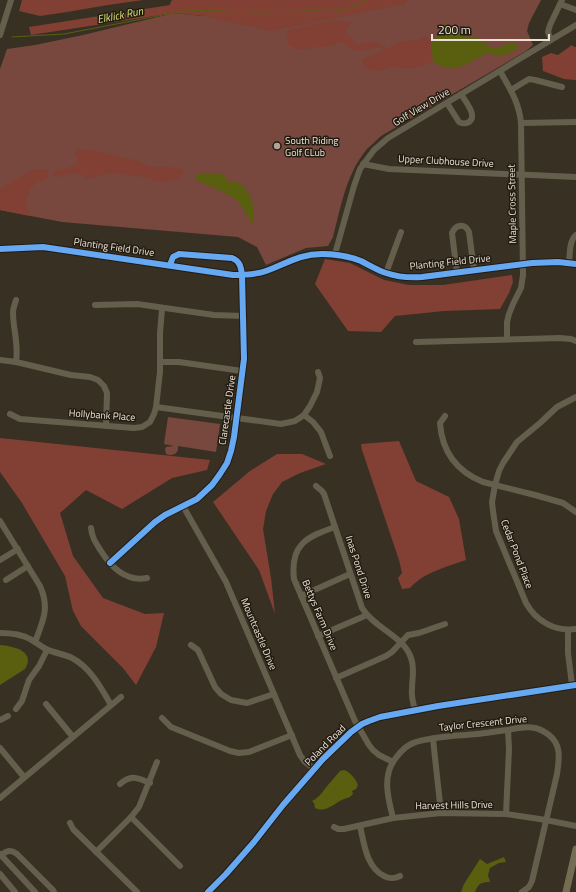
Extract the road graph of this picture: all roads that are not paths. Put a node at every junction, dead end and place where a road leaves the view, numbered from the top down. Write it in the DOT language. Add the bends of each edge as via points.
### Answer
graph roads {
  1 [pos="11,0"];
  2 [pos="561,2"];
  3 [pos="576,10"];
  4 [pos="576,25"];
  5 [pos="0,35"];
  6 [pos="551,40"];
  7 [pos="500,71"];
  8 [pos="562,87"];
  9 [pos="511,90"];
  10 [pos="461,94"];
  11 [pos="447,103"];
  12 [pos="576,122"];
  13 [pos="521,123"];
  14 [pos="363,164"];
  15 [pos="522,175"];
  16 [pos="576,177"];
  17 [pos="401,232"];
  18 [pos="576,235"];
  19 [pos="0,249"];
  20 [pos="335,254"];
  21 [pos="569,263"];
  22 [pos="523,264"];
  23 [pos="576,264"];
  24 [pos="170,265"];
  25 [pos="474,270"];
  26 [pos="386,273"];
  27 [pos="457,273"];
  28 [pos="242,275"];
  29 [pos="16,300"];
  30 [pos="95,305"];
  31 [pos="162,309"];
  32 [pos="243,316"];
  33 [pos="507,339"];
  34 [pos="576,341"];
  35 [pos="416,342"];
  36 [pos="0,360"];
  37 [pos="16,362"];
  38 [pos="161,362"];
  39 [pos="242,371"];
  40 [pos="318,372"];
  41 [pos="576,397"];
  42 [pos="156,407"];
  43 [pos="10,414"];
  44 [pos="304,415"];
  45 [pos="445,416"];
  46 [pos="236,418"];
  47 [pos="106,426"];
  48 [pos="330,456"];
  49 [pos="495,485"];
  50 [pos="316,486"];
  51 [pos="183,506"];
  52 [pos="576,512"];
  53 [pos="0,521"];
  54 [pos="335,527"];
  55 [pos="92,528"];
  56 [pos="18,549"];
  57 [pos="0,560"];
  58 [pos="110,563"];
  59 [pos="28,566"];
  60 [pos="350,574"];
  61 [pos="146,578"];
  62 [pos="6,580"];
  63 [pos="300,596"];
  64 [pos="367,615"];
  65 [pos="445,624"];
  66 [pos="576,629"];
  67 [pos="568,630"];
  68 [pos="0,633"];
  69 [pos="318,636"];
  70 [pos="35,642"];
  71 [pos="400,643"];
  72 [pos="191,645"];
  73 [pos="47,650"];
  74 [pos="336,678"];
  75 [pos="574,685"];
  76 [pos="274,694"];
  77 [pos="121,697"];
  78 [pos="46,704"];
  79 [pos="111,705"];
  80 [pos="16,709"];
  81 [pos="415,710"];
  82 [pos="8,716"];
  83 [pos="162,718"];
  84 [pos="0,720"];
  85 [pos="358,726"];
  86 [pos="508,730"];
  87 [pos="292,735"];
  88 [pos="73,737"];
  89 [pos="433,739"];
  90 [pos="0,748"];
  91 [pos="157,762"];
  92 [pos="393,762"];
  93 [pos="314,769"];
  94 [pos="24,777"];
  95 [pos="150,782"];
  96 [pos="120,784"];
  97 [pos="0,798"];
  98 [pos="441,813"];
  99 [pos="506,814"];
  100 [pos="131,818"];
  101 [pos="392,818"];
  102 [pos="546,820"];
  103 [pos="70,823"];
  104 [pos="334,826"];
  105 [pos="360,826"];
  106 [pos="576,826"];
  107 [pos="576,849"];
  108 [pos="96,852"];
  109 [pos="0,855"];
  110 [pos="180,866"];
  111 [pos="0,874"];
  112 [pos="400,876"];
  113 [pos="15,892"];
  114 [pos="34,892"];
  115 [pos="54,892"];
  116 [pos="137,892"];
  117 [pos="208,892"];
  118 [pos="522,892"];
  119 [pos="566,892"];
  1 -- 5 [label="street"];
  2 -- 3 [label="street"];
  2 -- 6 [label="street" via="548,32"];
  4 -- 6 [label="street, Golf View Drive"];
  6 -- 7 [label="street, Golf View Drive"];
  7 -- 9 [label="street, Maple Cross Street"];
  7 -- 10 [label="street, Golf View Drive"];
  8 -- 9 [label="street" via="529,79"];
  9 -- 13 [label="street, Maple Cross Street" via="519,107"];
  10 -- 11 [label="street, Golf View Drive"];
  10 -- 11 [label="street" via="472,112 469,122 459,122"];
  11 -- 14 [label="street, Golf View Drive" via="388,138"];
  12 -- 13 [label="street"];
  13 -- 15 [label="street, Maple Cross Street"];
  14 -- 15 [label="street, Upper Clubhouse Drive" via="389,169"];
  14 -- 20 [label="street, Golf View Drive" via="354,186"];
  15 -- 16 [label="street, Upper Clubhouse Drive"];
  15 -- 22 [label="street, Maple Cross Street"];
  17 -- 26 [label="street"];
  18 -- 21 [label="street" via="571,242"];
  19 -- 24 [label="street, Planting Field Drive" via="43,247"];
  20 -- 26 [label="street, Planting Field Drive" via="355,259"];
  20 -- 28 [label="street, Planting Field Drive" via="300,257 257,274"];
  21 -- 22 [label="street, Planting Field Drive"];
  21 -- 23 [label="street, Planting Field Drive"];
  22 -- 25 [label="street, Planting Field Drive"];
  22 -- 33 [label="street, Maple Cross Street" via="521,288 507,322"];
  24 -- 28 [label="street, Planting Field Drive"];
  24 -- 28 [label="street" via="173,257 179,254 230,258 238,262"];
  25 -- 27 [label="street, Planting Field Drive"];
  25 -- 27 [label="street" via="469,232 464,226 459,226 452,232"];
  26 -- 27 [label="street, Planting Field Drive" via="414,278"];
  28 -- 32 [label="street, Clarecastle Drive"];
  29 -- 37 [label="street" via="13,313"];
  30 -- 31 [label="street" via="137,304"];
  31 -- 32 [label="street"];
  31 -- 38 [label="street, Hollybank Place"];
  32 -- 39 [label="street, Clarecastle Drive"];
  33 -- 34 [label="street" via="560,338"];
  33 -- 35 [label="street"];
  36 -- 37 [label="street"];
  37 -- 47 [label="street" via="98,380 108,393"];
  38 -- 39 [label="street"];
  38 -- 42 [label="street, Hollybank Place"];
  39 -- 46 [label="street, Clarecastle Drive"];
  40 -- 44 [label="street" via="320,378 317,392"];
  41 -- 49 [label="street, Cedar Pond Place" via="557,408 517,442 503,463"];
  42 -- 46 [label="street"];
  42 -- 47 [label="street, Hollybank Place" via="150,422 142,427"];
  43 -- 47 [label="street, Hollybank Place" via="20,419"];
  44 -- 46 [label="street" via="295,421 281,424"];
  44 -- 48 [label="street" via="321,432"];
  45 -- 49 [label="street" via="440,423 441,430 444,444 452,459 469,475"];
  46 -- 51 [label="street, Clarecastle Drive" via="227,463 212,485 197,499"];
  49 -- 52 [label="street" via="563,503"];
  49 -- 67 [label="street, Cedar Pond Place" via="492,511 496,531 526,603 544,623"];
  50 -- 54 [label="street, Inas Pond Drive" via="324,494"];
  51 -- 58 [label="street, Clarecastle Drive" via="155,522"];
  51 -- 76 [label="street, Mountcastle Drive" via="226,582"];
  53 -- 56 [label="street"];
  54 -- 60 [label="street, Inas Pond Drive"];
  54 -- 63 [label="street, Bettys Farm Drive" via="317,533 301,545 293,574"];
  55 -- 58 [label="street" via="93,537"];
  56 -- 57 [label="street"];
  56 -- 59 [label="street"];
  58 -- 61 [label="street" via="127,576"];
  59 -- 62 [label="street"];
  59 -- 70 [label="street" via="40,586 46,605"];
  60 -- 63 [label="street"];
  60 -- 64 [label="street, Inas Pond Drive" via="360,604"];
  63 -- 69 [label="street, Bettys Farm Drive"];
  64 -- 69 [label="street"];
  64 -- 71 [label="street, Inas Pond Drive"];
  65 -- 71 [label="street" via="408,635"];
  66 -- 67 [label="street"];
  67 -- 75 [label="street" via="568,658"];
  68 -- 70 [label="street" via="16,634"];
  69 -- 74 [label="street, Bettys Farm Drive"];
  70 -- 73 [label="street"];
  71 -- 74 [label="street" via="386,656"];
  71 -- 81 [label="street, Inas Pond Drive" via="412,659"];
  72 -- 76 [label="street" via="198,650 215,687 231,700 246,703"];
  73 -- 79 [label="street" via="71,657 82,665 92,675"];
  73 -- 80 [label="street"];
  74 -- 85 [label="street, Bettys Farm Drive"];
  75 -- 81 [label="street, Poland Road"];
  76 -- 87 [label="street, Mountcastle Drive"];
  77 -- 79 [label="street"];
  78 -- 88 [label="street"];
  79 -- 88 [label="street"];
  81 -- 85 [label="street, Poland Road" via="380,717"];
  82 -- 84 [label="street"];
  83 -- 87 [label="street" via="171,727 239,753 250,752"];
  85 -- 92 [label="street, Bettys Farm Drive" via="373,750"];
  85 -- 93 [label="street, Poland Road"];
  86 -- 89 [label="street, Taylor Crescent Drive"];
  86 -- 99 [label="street"];
  86 -- 102 [label="street, Taylor Crescent Drive" via="536,728 550,736 558,749 557,774"];
  87 -- 93 [label="street, Mountcastle Drive" via="300,755"];
  88 -- 94 [label="street"];
  89 -- 92 [label="street, Taylor Crescent Drive" via="415,742 400,752"];
  89 -- 98 [label="street"];
  90 -- 94 [label="street"];
  91 -- 95 [label="street"];
  92 -- 101 [label="street, Taylor Crescent Drive" via="387,785"];
  93 -- 117 [label="street, Poland Road" via="254,842"];
  94 -- 97 [label="street"];
  95 -- 96 [label="street" via="129,778"];
  95 -- 100 [label="street"];
  98 -- 99 [label="street, Harvest Hills Drive"];
  98 -- 101 [label="street, Harvest Hills Drive"];
  99 -- 102 [label="street, Harvest Hills Drive"];
  100 -- 108 [label="street"];
  100 -- 110 [label="street"];
  101 -- 105 [label="street, Harvest Hills Drive"];
  102 -- 106 [label="street, Harvest Hills Drive"];
  102 -- 118 [label="street, Taylor Crescent Drive" via="532,881"];
  103 -- 108 [label="street"];
  104 -- 105 [label="street, Harvest Hills Drive" via="344,829"];
  105 -- 112 [label="street" via="369,860 374,868 388,878"];
  107 -- 119 [label="main road"];
  108 -- 116 [label="street"];
  109 -- 114 [label="street"];
  109 -- 115 [label="street" via="8,851 17,854"];
  111 -- 113 [label="street"];
}
